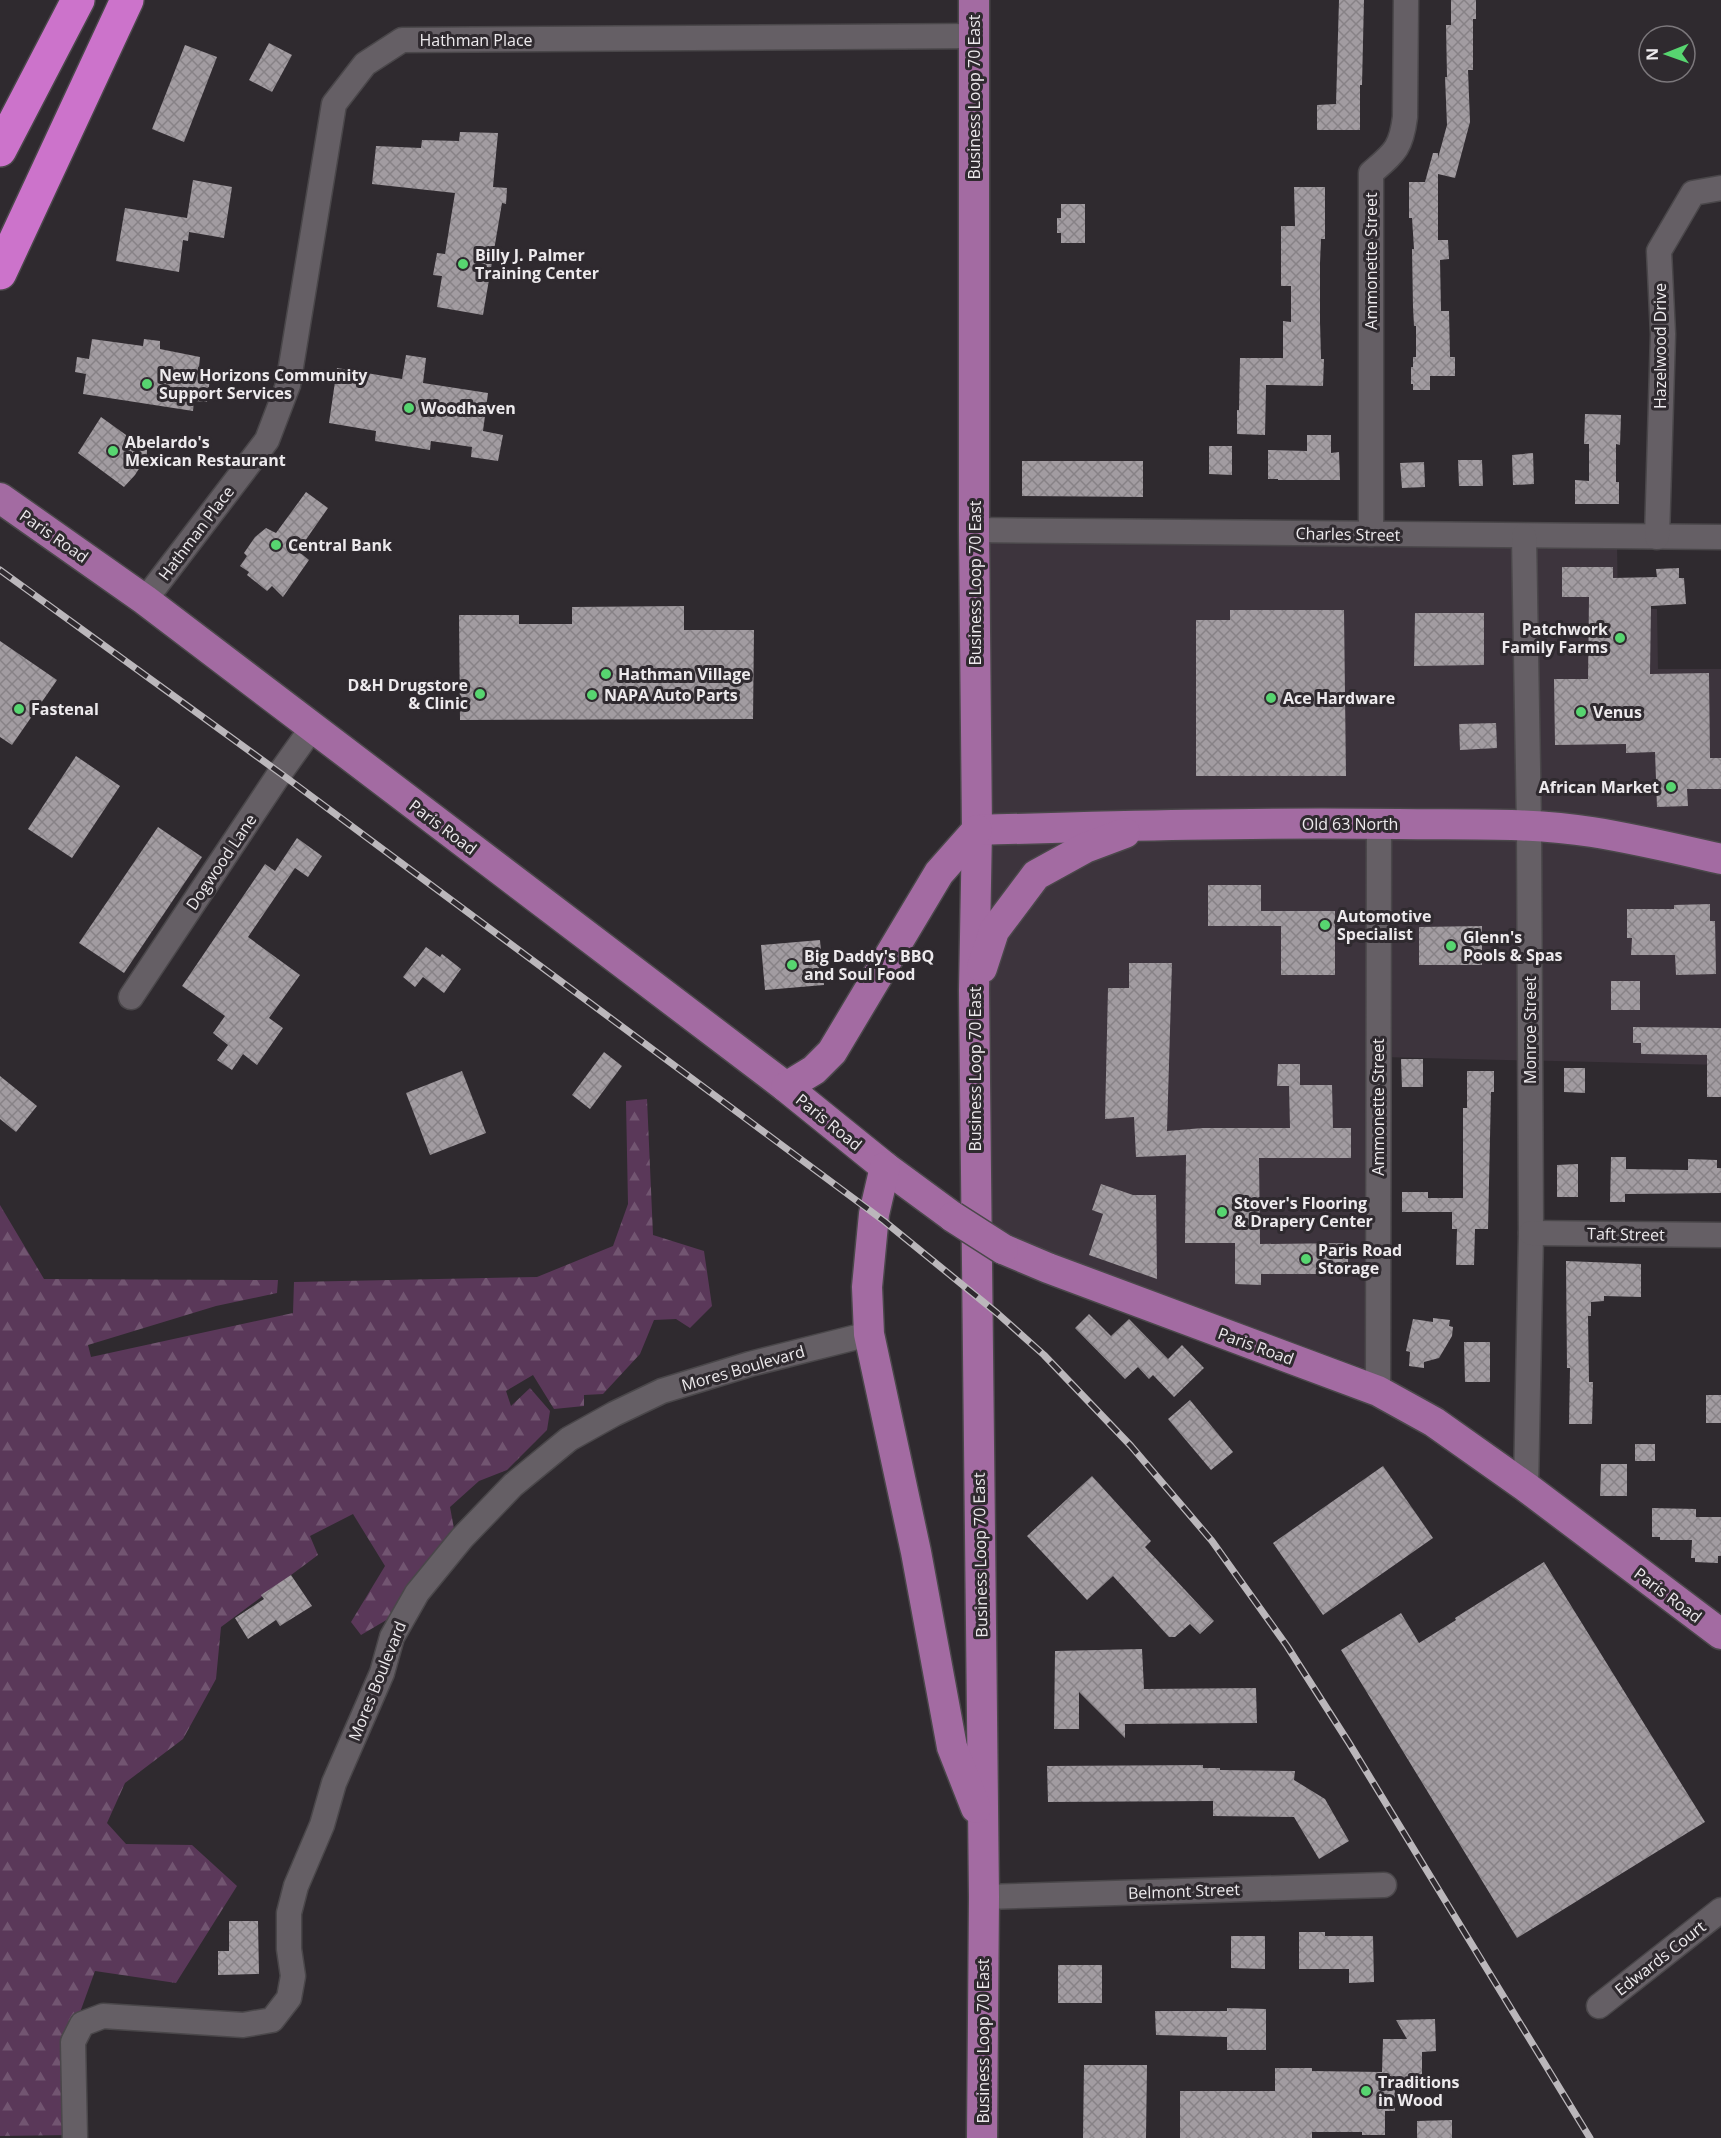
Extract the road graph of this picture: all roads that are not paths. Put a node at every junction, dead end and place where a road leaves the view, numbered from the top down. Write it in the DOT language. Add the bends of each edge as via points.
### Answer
graph roads {
  1 [pos="55,0"];
  2 [pos="78,0"];
  3 [pos="127,0"];
  4 [pos="974,0"];
  5 [pos="1406,0"];
  6 [pos="974,36"];
  7 [pos="0,137"];
  8 [pos="0,150"];
  9 [pos="1721,188"];
  10 [pos="0,273"];
  11 [pos="5,502"];
  12 [pos="974,530"];
  13 [pos="1371,534"];
  14 [pos="1524,536"];
  15 [pos="1657,537"];
  16 [pos="1721,537"];
  17 [pos="145,600"];
  18 [pos="312,728"];
  19 [pos="1378,824"];
  20 [pos="1146,825"];
  21 [pos="1529,826"];
  22 [pos="977,830"];
  23 [pos="1721,859"];
  24 [pos="974,990"];
  25 [pos="131,997"];
  26 [pos="786,1088"];
  27 [pos="885,1167"];
  28 [pos="1531,1233"];
  29 [pos="1721,1235"];
  30 [pos="869,1334"];
  31 [pos="1378,1391"];
  32 [pos="1526,1487"];
  33 [pos="1721,1635"];
  34 [pos="982,1825"];
  35 [pos="1384,1885"];
  36 [pos="984,1897"];
  37 [pos="1721,1910"];
  38 [pos="1599,2006"];
  39 [pos="75,2138"];
  40 [pos="982,2138"];
  1 -- 7 [label="highway"];
  2 -- 8 [label="highway"];
  3 -- 10 [label="highway"];
  4 -- 6 [label="main road, Business Loop 70 East"];
  5 -- 13 [label="street, Ammonette Street" via="1402,136 1395,153 1371,172"];
  6 -- 12 [label="main road, Business Loop 70 East"];
  6 -- 17 [label="street, Hathman Place" via="402,40 365,64 334,104 288,385 267,440"];
  9 -- 15 [label="street, Hazelwood Drive" via="1693,193 1659,251 1663,334"];
  11 -- 17 [label="main road, Paris Road"];
  12 -- 13 [label="street, Charles Street"];
  12 -- 22 [label="main road, Business Loop 70 East"];
  13 -- 14 [label="street, Charles Street"];
  14 -- 15 [label="street, Charles Street"];
  14 -- 21 [label="street, Monroe Street"];
  15 -- 16 [label="street, Charles Street"];
  17 -- 18 [label="main road, Paris Road"];
  18 -- 25 [label="street, Dogwood Lane"];
  18 -- 26 [label="main road, Paris Road"];
  19 -- 20 [label="main road, Old 63 North"];
  19 -- 21 [label="main road, Old 63 North"];
  19 -- 31 [label="street, Ammonette Street"];
  20 -- 22 [label="main road, Old 63 North"];
  20 -- 24 [label="main road" via="1086,848 1036,875 994,932"];
  21 -- 23 [label="main road, Old 63 North" via="1591,832"];
  21 -- 28 [label="street, Monroe Street"];
  22 -- 24 [label="main road, Business Loop 70 East"];
  22 -- 26 [label="main road" via="939,873 832,1052 814,1070"];
  24 -- 34 [label="main road, Business Loop 70 East"];
  26 -- 27 [label="main road, Paris Road"];
  27 -- 30 [label="main road" via="874,1214 867,1287"];
  27 -- 31 [label="main road, Paris Road, bridge" via="1003,1249"];
  28 -- 29 [label="street, Taft Street"];
  28 -- 32 [label="street, Monroe Street"];
  30 -- 34 [label="main road" via="916,1552 952,1747"];
  30 -- 39 [label="street, Mores Boulevard" via="662,1391 569,1439 513,1485 417,1593 392,1637 382,1673 334,1783 294,1895 289,1913 293,1976 289,1998 272,2020 243,2025 103,2016 82,2024 73,2042"];
  31 -- 32 [label="main road, Paris Road" via="1434,1422"];
  32 -- 33 [label="main road, Paris Road"];
  34 -- 36 [label="main road, Business Loop 70 East"];
  35 -- 36 [label="street, Belmont Street"];
  36 -- 40 [label="main road, Business Loop 70 East"];
  37 -- 38 [label="street, Edwards Court"];
}
